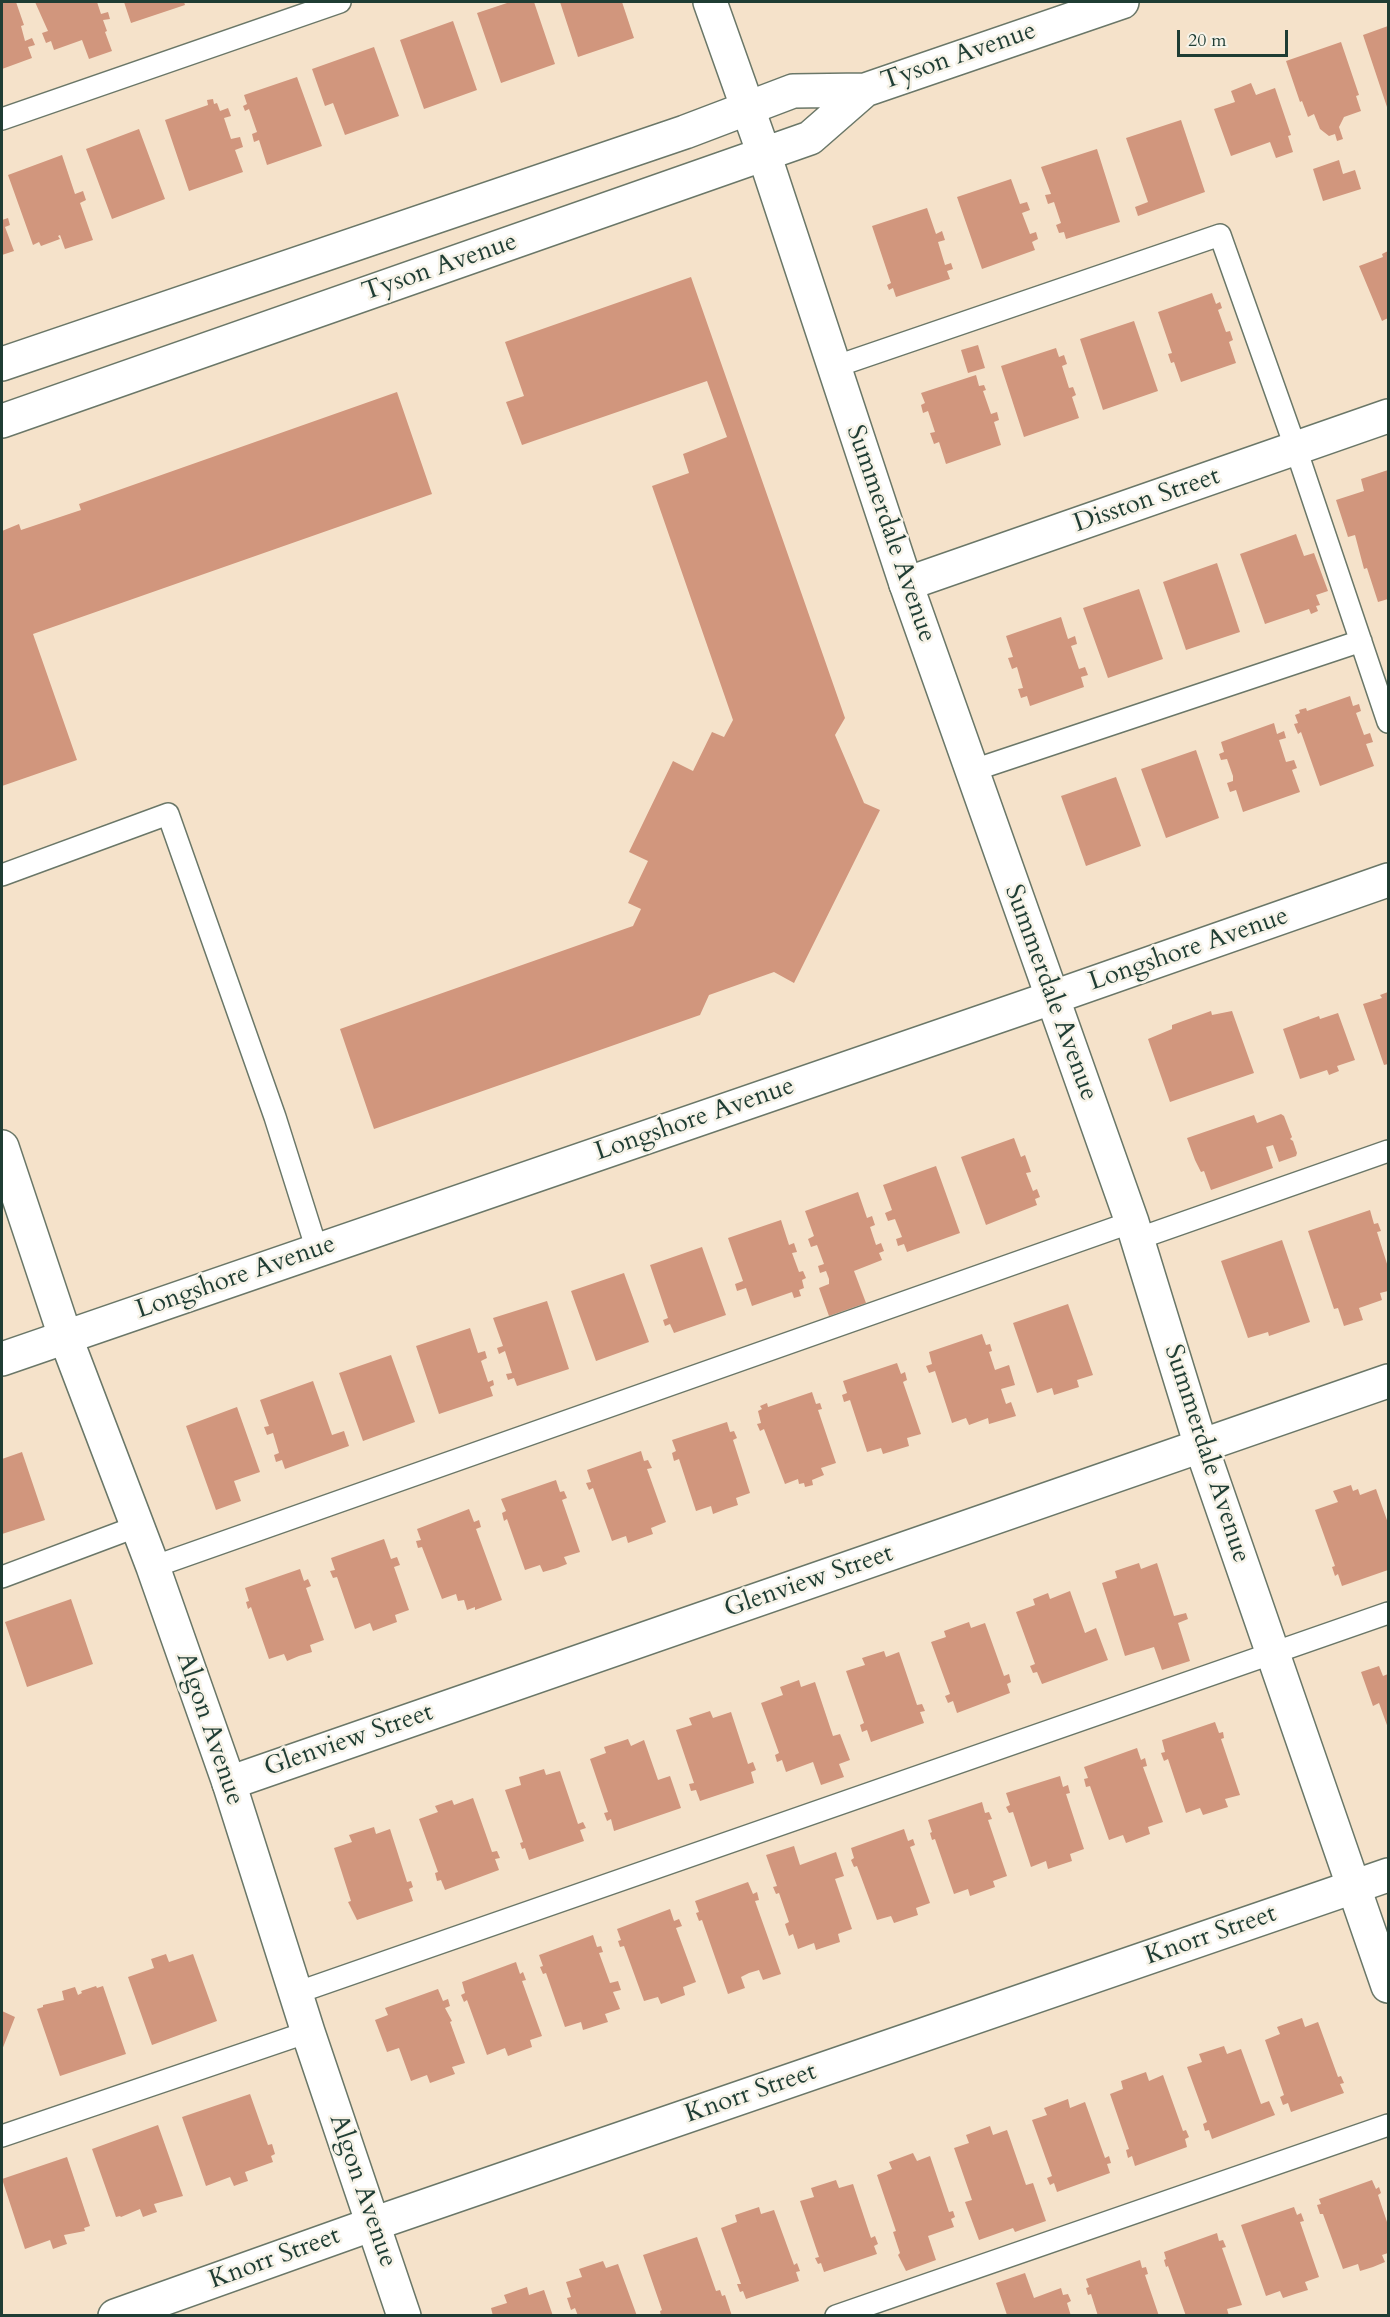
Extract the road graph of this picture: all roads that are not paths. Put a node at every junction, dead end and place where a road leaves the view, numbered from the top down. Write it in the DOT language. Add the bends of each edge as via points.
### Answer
graph roads {
  1 [pos="340,2"];
  2 [pos="710,2"];
  3 [pos="1122,2"];
  4 [pos="866,90"];
  5 [pos="747,108"];
  6 [pos="2,119"];
  7 [pos="764,154"];
  8 [pos="252,278"];
  9 [pos="268,328"];
  10 [pos="2,363"];
  11 [pos="834,367"];
  12 [pos="1389,416"];
  13 [pos="2,421"];
  14 [pos="1296,449"];
  15 [pos="906,584"];
  16 [pos="1361,641"];
  17 [pos="1389,722"];
  18 [pos="971,771"];
  19 [pos="2,874"];
  20 [pos="1389,879"];
  21 [pos="1051,998"];
  22 [pos="2,1147"];
  23 [pos="1389,1151"];
  24 [pos="1134,1231"];
  25 [pos="317,1250"];
  26 [pos="65,1336"];
  27 [pos="2,1359"];
  28 [pos="1389,1381"];
  29 [pos="1201,1446"];
  30 [pos="138,1526"];
  31 [pos="153,1567"];
  32 [pos="2,1577"];
  33 [pos="1389,1613"];
  34 [pos="1273,1652"];
  35 [pos="229,1783"];
  36 [pos="1389,1875"];
  37 [pos="1354,1887"];
  38 [pos="1389,1986"];
  39 [pos="296,1993"];
  40 [pos="308,2032"];
  41 [pos="1389,2125"];
  42 [pos="2,2136"];
  43 [pos="373,2224"];
  44 [pos="115,2316"];
  45 [pos="404,2316"];
  46 [pos="836,2316"];
  1 -- 6 [label="lane"];
  2 -- 5 [label="street, Summerdale Avenue"];
  3 -- 4 [label="street, Tyson Avenue"];
  4 -- 5 [label="street, Tyson Avenue" via="794,91"];
  4 -- 7 [label="street, Tyson Avenue" via="810,138"];
  5 -- 7 [label="street, Summerdale Avenue"];
  5 -- 8 [label="street, Tyson Avenue"];
  7 -- 9 [label="street, Tyson Avenue"];
  7 -- 11 [label="street, Summerdale Avenue"];
  8 -- 9 [label="street"];
  8 -- 10 [label="street, Tyson Avenue"];
  9 -- 13 [label="street, Tyson Avenue"];
  11 -- 14 [label="lane" via="1220,235"];
  11 -- 15 [label="street, Summerdale Avenue"];
  12 -- 14 [label="street, Disston Street"];
  14 -- 15 [label="street, Disston Street"];
  14 -- 16 [label="lane"];
  15 -- 18 [label="street, Summerdale Avenue"];
  16 -- 17 [label="lane"];
  16 -- 18 [label="lane"];
  18 -- 21 [label="street, Summerdale Avenue"];
  19 -- 25 [label="lane" via="168,814 275,1117"];
  20 -- 21 [label="street, Longshore Avenue"];
  21 -- 24 [label="street, Summerdale Avenue"];
  21 -- 25 [label="street, Longshore Avenue"];
  22 -- 26 [label="street, Algon Avenue"];
  23 -- 24 [label="lane"];
  24 -- 29 [label="street, Summerdale Avenue"];
  24 -- 31 [label="lane"];
  25 -- 26 [label="street, Longshore Avenue"];
  26 -- 27 [label="street, Longshore Avenue"];
  26 -- 30 [label="street, Algon Avenue"];
  28 -- 29 [label="street, Glenview Street"];
  29 -- 34 [label="street, Summerdale Avenue"];
  29 -- 35 [label="street, Glenview Street"];
  30 -- 31 [label="street, Algon Avenue"];
  30 -- 32 [label="lane"];
  31 -- 35 [label="street, Algon Avenue"];
  33 -- 34 [label="lane"];
  34 -- 37 [label="street, Summerdale Avenue"];
  34 -- 39 [label="lane"];
  35 -- 39 [label="street, Algon Avenue"];
  36 -- 37 [label="street, Knorr Street"];
  37 -- 38 [label="street, Summerdale Avenue"];
  37 -- 43 [label="street, Knorr Street"];
  39 -- 40 [label="street, Algon Avenue"];
  40 -- 42 [label="lane"];
  40 -- 43 [label="street, Algon Avenue"];
  41 -- 46 [label="lane"];
  43 -- 44 [label="street, Knorr Street"];
  43 -- 45 [label="street, Algon Avenue"];
}
